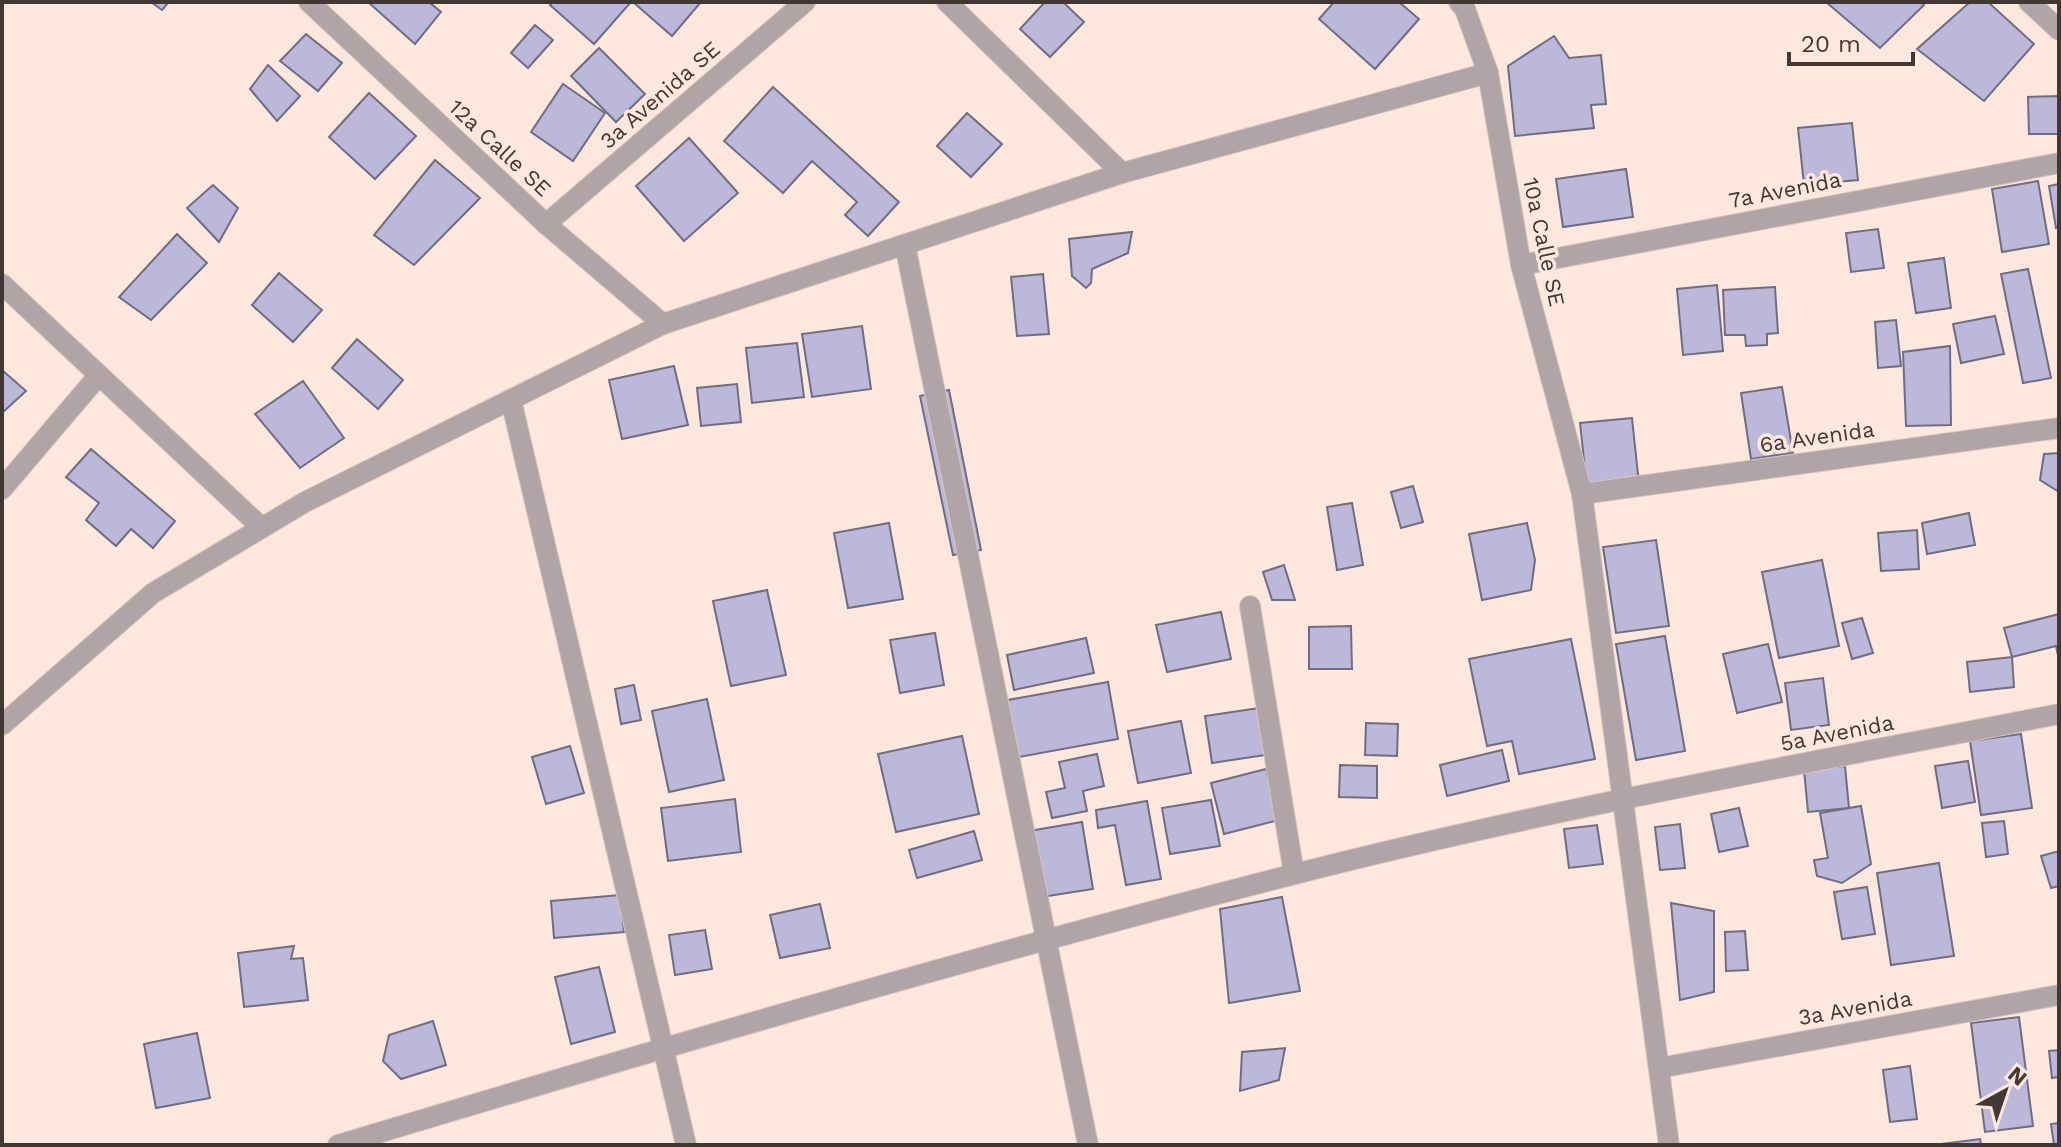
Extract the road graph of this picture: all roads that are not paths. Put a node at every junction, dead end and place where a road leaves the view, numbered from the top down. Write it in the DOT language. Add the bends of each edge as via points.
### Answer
graph roads {
  1 [pos="309,2"];
  2 [pos="805,2"];
  3 [pos="947,2"];
  4 [pos="1459,2"];
  5 [pos="2029,2"];
  6 [pos="2059,30"];
  7 [pos="1488,73"];
  8 [pos="2059,163"];
  9 [pos="1122,173"];
  10 [pos="546,224"];
  11 [pos="905,245"];
  12 [pos="1521,265"];
  13 [pos="2,284"];
  14 [pos="663,324"];
  15 [pos="99,375"];
  16 [pos="511,400"];
  17 [pos="2059,428"];
  18 [pos="2,489"];
  19 [pos="1582,494"];
  20 [pos="262,528"];
  21 [pos="1250,606"];
  22 [pos="2059,714"];
  23 [pos="2,725"];
  24 [pos="1624,799"];
  25 [pos="1294,874"];
  26 [pos="1044,941"];
  27 [pos="2059,995"];
  28 [pos="663,1047"];
  29 [pos="1659,1068"];
  30 [pos="338,1145"];
  31 [pos="686,1145"];
  32 [pos="1088,1145"];
  33 [pos="1669,1145"];
  1 -- 10 [label="street, 12a Calle SE"];
  2 -- 10 [label="street, 3a Avenida SE"];
  3 -- 9 [label="street"];
  4 -- 7 [label="street, 10a Calle SE"];
  5 -- 6 [label="street"];
  7 -- 9 [label="street"];
  7 -- 12 [label="street, 10a Calle SE"];
  8 -- 12 [label="street, 7a Avenida"];
  9 -- 11 [label="street"];
  10 -- 14 [label="street, 12a Calle SE"];
  11 -- 14 [label="street"];
  11 -- 26 [label="street"];
  12 -- 19 [label="street, 10a Calle SE"];
  13 -- 15 [label="street"];
  14 -- 16 [label="street"];
  15 -- 18 [label="street"];
  15 -- 20 [label="street"];
  16 -- 20 [label="street"];
  16 -- 28 [label="street"];
  17 -- 19 [label="street, 6a Avenida"];
  19 -- 24 [label="street, 10a Calle SE"];
  20 -- 23 [label="street" via="153,593"];
  21 -- 25 [label="street"];
  22 -- 24 [label="street, 5a Avenida"];
  24 -- 25 [label="street, 5a Avenida"];
  24 -- 29 [label="street, 10a Calle SE"];
  25 -- 26 [label="street, 5a Avenida"];
  26 -- 28 [label="street, 5a Avenida"];
  26 -- 32 [label="street"];
  27 -- 29 [label="street, 3a Avenida"];
  28 -- 30 [label="street, 5a Avenida"];
  28 -- 31 [label="street"];
  29 -- 33 [label="street, 10a Calle SE"];
}
